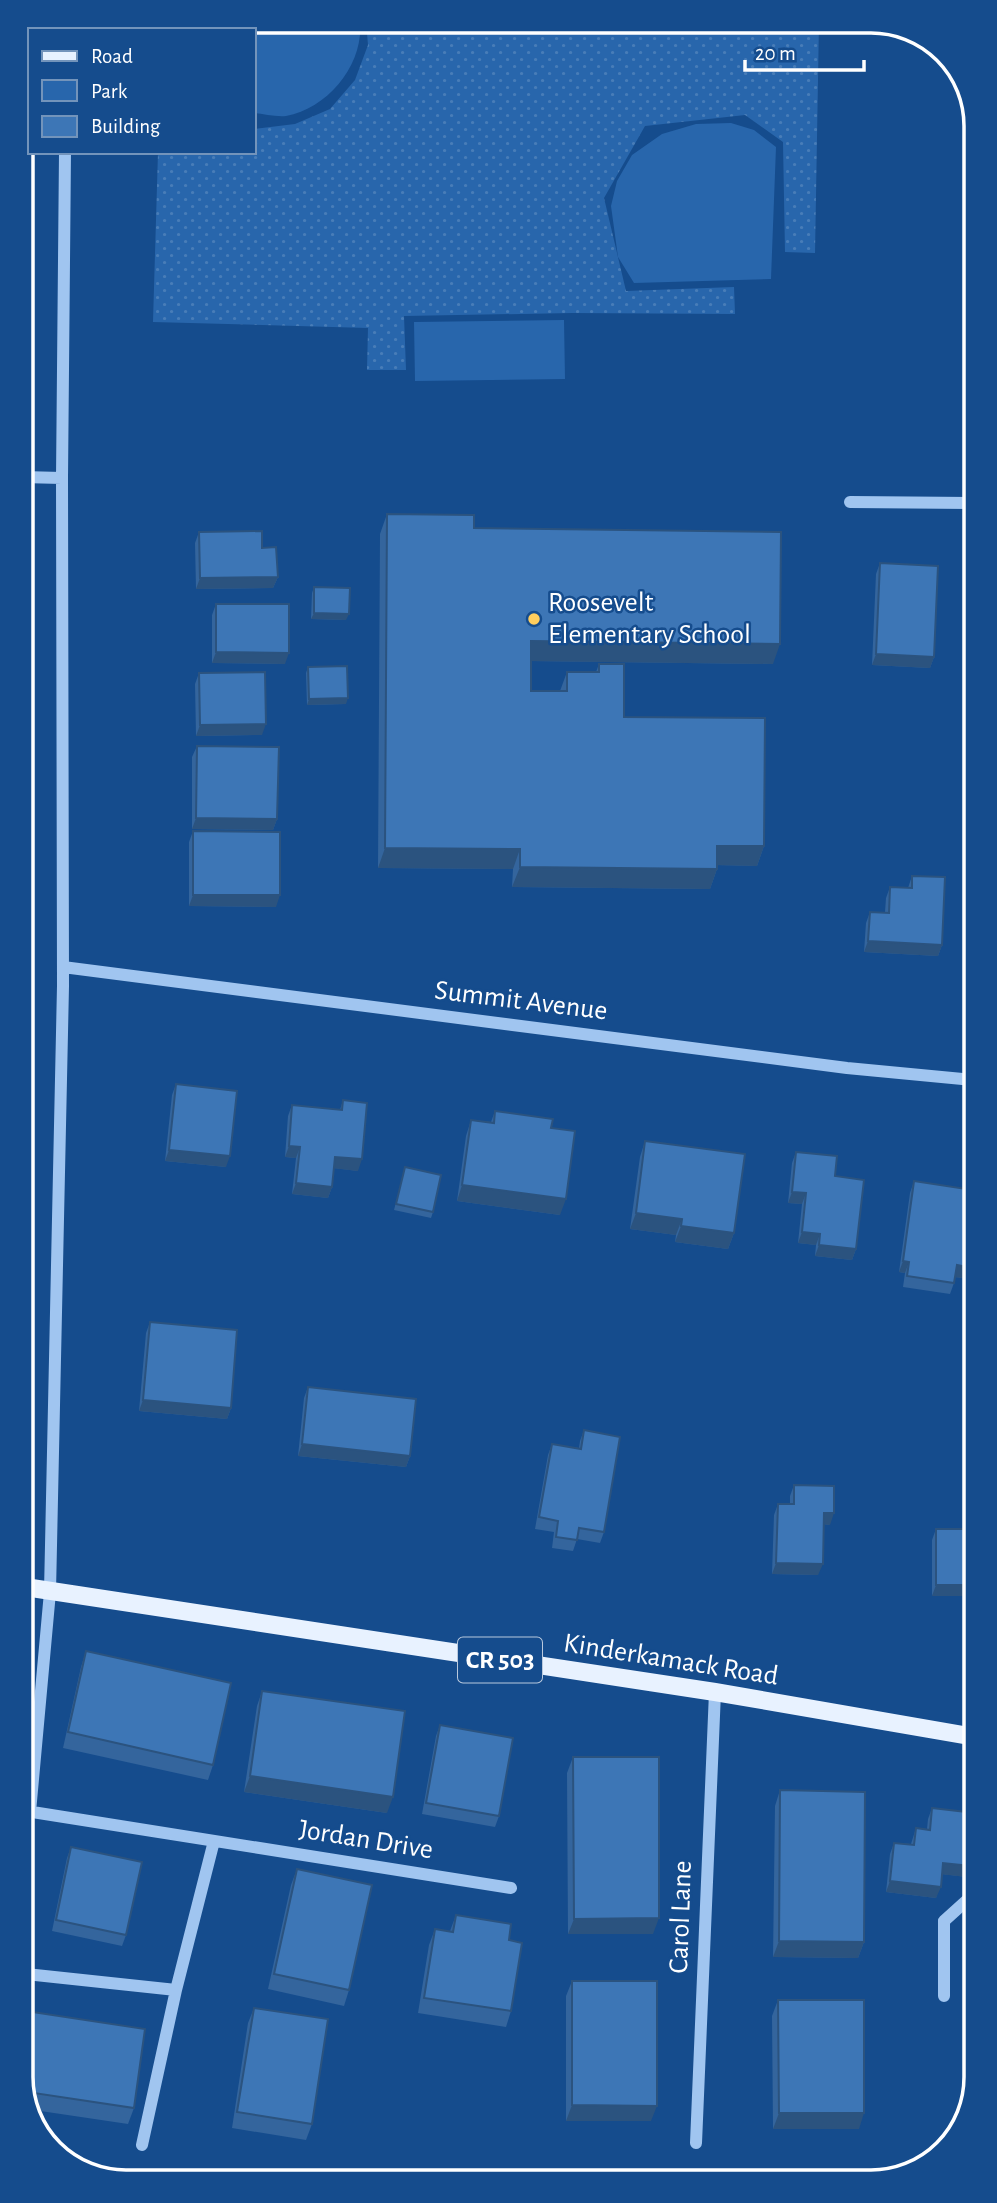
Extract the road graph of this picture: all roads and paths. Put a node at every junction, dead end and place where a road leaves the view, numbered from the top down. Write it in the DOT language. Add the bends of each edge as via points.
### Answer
graph roads {
  1 [pos="65,154"];
  2 [pos="33,477"];
  3 [pos="62,478"];
  4 [pos="850,502"];
  5 [pos="964,503"];
  6 [pos="63,967"];
  7 [pos="964,1079"];
  8 [pos="33,1589"];
  9 [pos="50,1592"];
  10 [pos="715,1692"];
  11 [pos="964,1735"];
  12 [pos="33,1762"];
  13 [pos="33,1813"];
  14 [pos="214,1841"];
  15 [pos="511,1888"];
  16 [pos="964,1903"];
  17 [pos="33,1975"];
  18 [pos="176,1990"];
  19 [pos="944,1996"];
  20 [pos="696,2143"];
  21 [pos="142,2146"];
  1 -- 3 [label="street, Jordan Drive"];
  2 -- 3 [label="street"];
  3 -- 6 [label="street, Jordan Drive"];
  4 -- 5 [label="street"];
  6 -- 7 [label="street, Summit Avenue" via="846,1068"];
  6 -- 9 [label="street, Jordan Drive"];
  8 -- 9 [label="main road, Kinderkamack Road / CR 503"];
  9 -- 10 [label="main road, Kinderkamack Road / CR 503"];
  9 -- 12 [label="street, Jordan Drive"];
  10 -- 11 [label="main road, Kinderkamack Road / CR 503"];
  10 -- 20 [label="street, Carol Lane"];
  13 -- 14 [label="street, Jordan Drive"];
  14 -- 15 [label="street, Jordan Drive"];
  14 -- 18 [label="street"];
  16 -- 19 [label="street" via="944,1921"];
  17 -- 18 [label="street"];
  18 -- 21 [label="street"];
}
